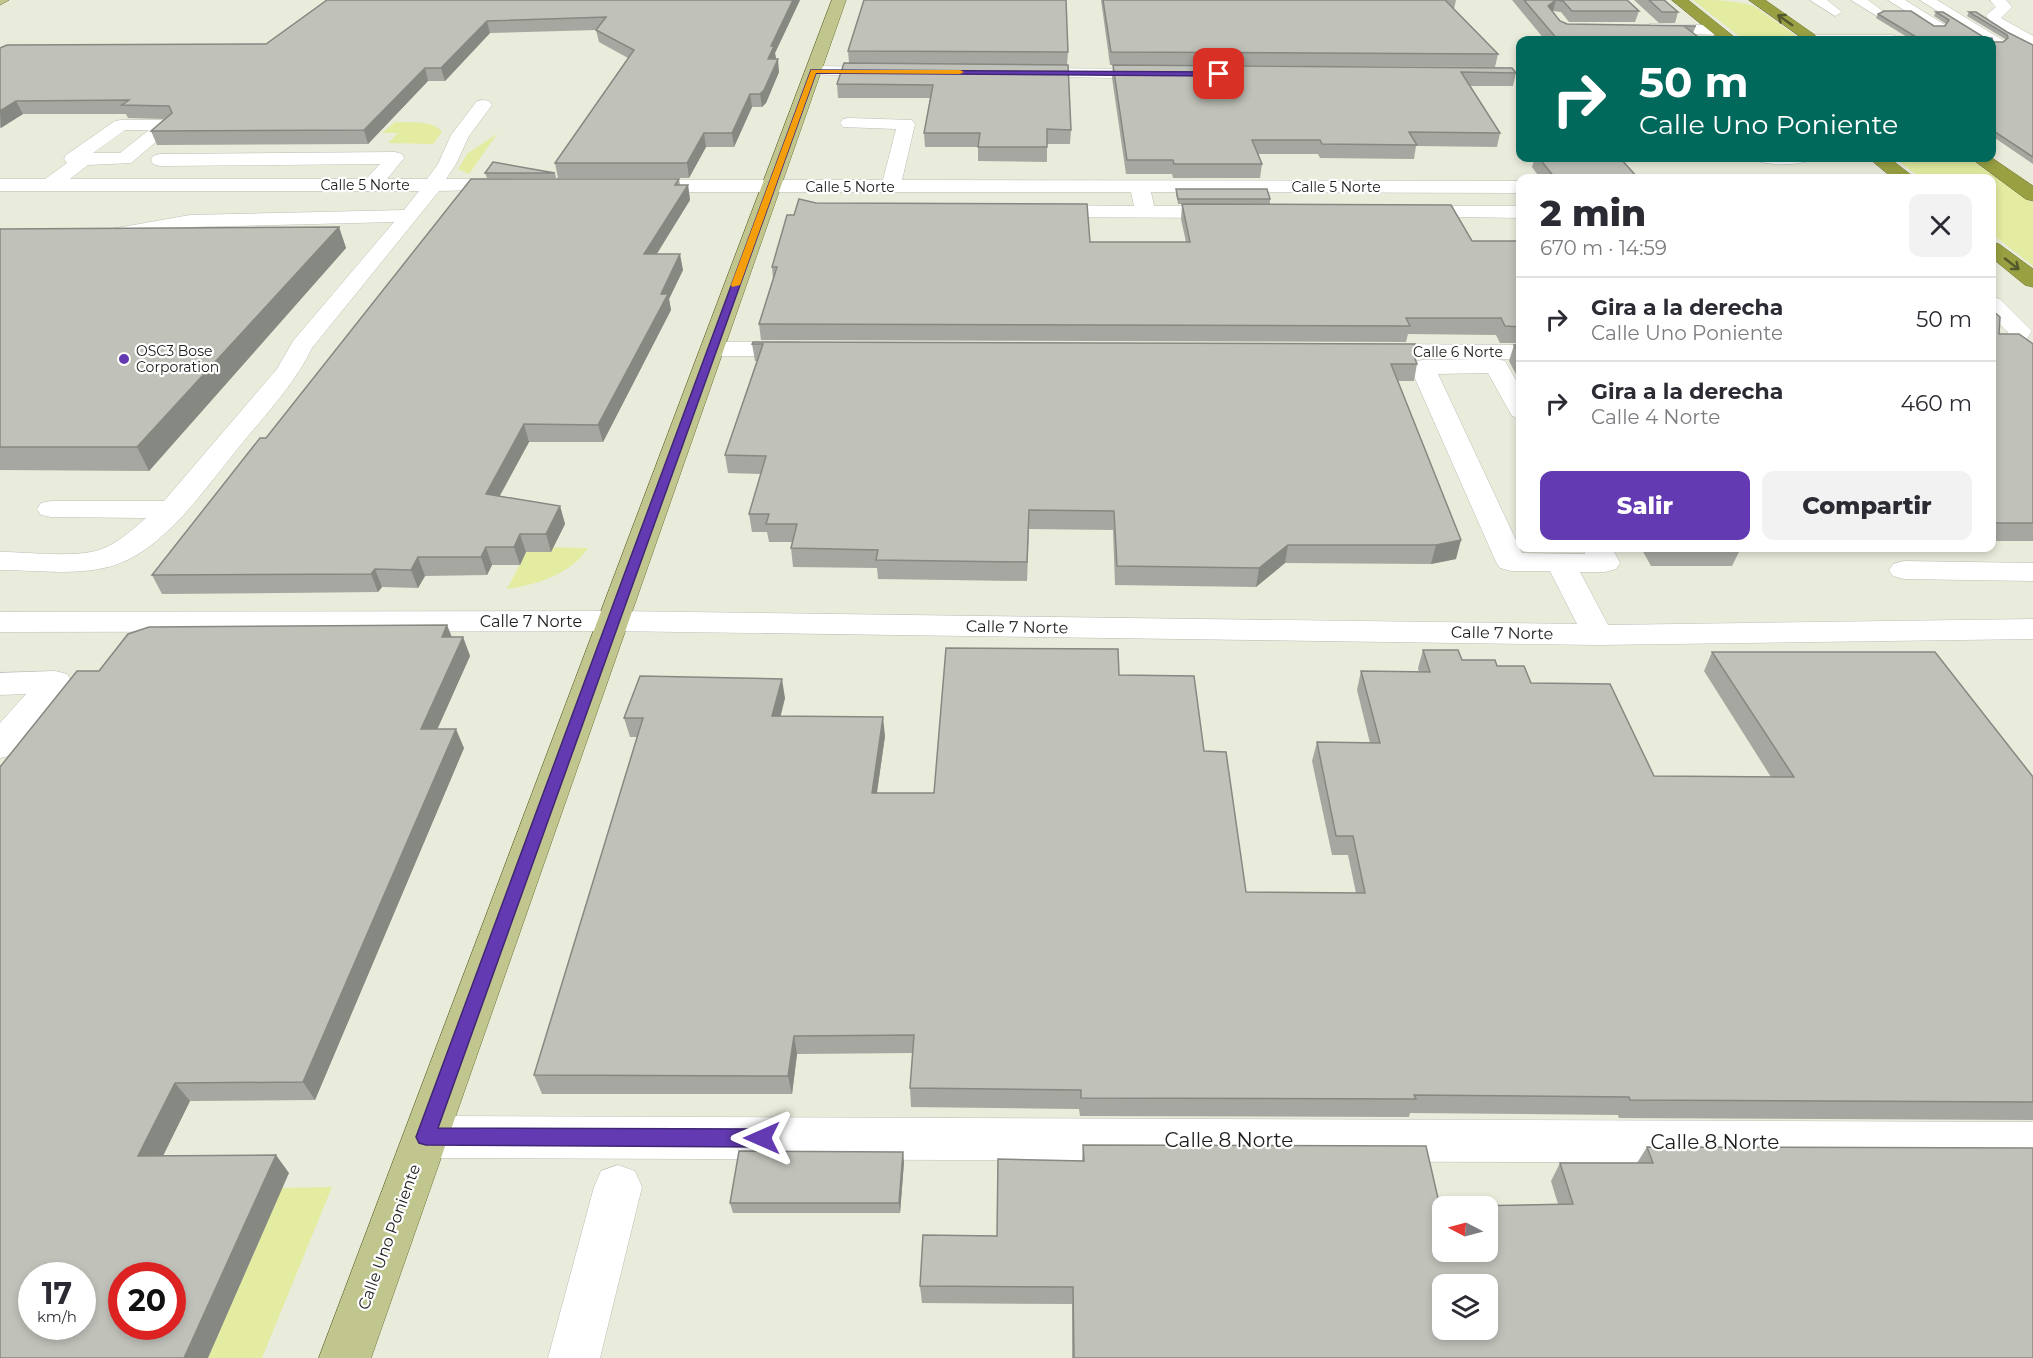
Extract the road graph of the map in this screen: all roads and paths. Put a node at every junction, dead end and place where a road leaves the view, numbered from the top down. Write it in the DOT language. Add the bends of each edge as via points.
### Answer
graph roads {
  1 [pos="839,0"];
  2 [pos="1679,0"];
  3 [pos="1756,0"];
  4 [pos="1817,0"];
  5 [pos="1858,0"];
  6 [pos="1895,0"];
  7 [pos="1928,0"];
  8 [pos="1997,0"];
  9 [pos="1835,12"];
  10 [pos="1877,12"];
  11 [pos="1639,15"];
  12 [pos="1938,26"];
  13 [pos="1631,29"];
  14 [pos="1654,29"];
  15 [pos="1717,30"];
  16 [pos="1725,36"];
  17 [pos="1807,36"];
  18 [pos="1986,36"];
  19 [pos="1996,41"];
  20 [pos="2032,41"];
  21 [pos="813,71"];
  22 [pos="897,72"];
  23 [pos="1004,72"];
  24 [pos="1172,74"];
  25 [pos="483,105"];
  26 [pos="849,123"];
  27 [pos="84,159"];
  28 [pos="159,160"];
  29 [pos="1883,162"];
  30 [pos="1986,162"];
  31 [pos="1900,174"];
  32 [pos="0,184"];
  33 [pos="50,185"];
  34 [pos="371,185"];
  35 [pos="433,185"];
  36 [pos="526,185"];
  37 [pos="619,186"];
  38 [pos="771,187"];
  39 [pos="891,187"];
  40 [pos="1140,187"];
  41 [pos="2029,189"];
  42 [pos="1516,192"];
  43 [pos="1028,211"];
  44 [pos="1145,212"];
  45 [pos="1251,212"];
  46 [pos="1392,212"];
  47 [pos="1516,212"];
  48 [pos="403,224"];
  49 [pos="312,233"];
  50 [pos="79,240"];
  51 [pos="1996,251"];
  52 [pos="2033,280"];
  53 [pos="1996,308"];
  54 [pos="1996,342"];
  55 [pos="712,349"];
  56 [pos="819,349"];
  57 [pos="1342,351"];
  58 [pos="1516,352"];
  59 [pos="1996,354"];
  60 [pos="2033,354"];
  61 [pos="1516,402"];
  62 [pos="51,509"];
  63 [pos="172,510"];
  64 [pos="1599,552"];
  65 [pos="0,561"];
  66 [pos="1560,562"];
  67 [pos="1904,570"];
  68 [pos="2033,572"];
  69 [pos="613,621"];
  70 [pos="0,622"];
  71 [pos="2033,629"];
  72 [pos="1598,635"];
  73 [pos="0,684"];
  74 [pos="0,746"];
  75 [pos="426,1137"];
  76 [pos="2033,1143"];
  77 [pos="618,1187"];
  78 [pos="345,1358"];
  79 [pos="574,1358"];
  1 -- 21 [label="main road, Calle Uno Poniente"];
  2 -- 15 [label="highway"];
  17 -- 3 [label="highway, one-way"];
  4 -- 9 [label="street"];
  5 -- 10 [label="street"];
  6 -- 12 [label="street"];
  7 -- 18 [label="street"];
  8 -- 20 [label="street" via="2005,7 1993,15 1995,20"];
  11 -- 14 [label="street"];
  13 -- 14 [label="street"];
  14 -- 15 [label="street"];
  15 -- 16 [label="highway"];
  19 -- 20 [label="street"];
  21 -- 22 [label="street"];
  21 -- 38 [label="main road, Calle Uno Poniente"];
  23 -- 24 [label="street"];
  25 -- 35 [label="street" via="460,135"];
  26 -- 39 [label="street" via="906,124"];
  27 -- 33 [label="street"];
  28 -- 34 [label="street" via="395,158"];
  29 -- 31 [label="highway"];
  30 -- 41 [label="highway"];
  32 -- 33 [label="street, Calle 5 Norte"];
  33 -- 34 [label="street, Calle 5 Norte"];
  34 -- 35 [label="street, Calle 5 Norte"];
  35 -- 36 [label="street, Calle 5 Norte"];
  35 -- 48 [label="street"];
  37 -- 38 [label="street, Calle 5 Norte"];
  38 -- 39 [label="street, Calle 5 Norte"];
  38 -- 55 [label="main road, Calle Uno Poniente"];
  39 -- 40 [label="street, Calle 5 Norte"];
  40 -- 42 [label="street, Calle 5 Norte"];
  40 -- 44 [label="street"];
  43 -- 44 [label="street"];
  44 -- 45 [label="street"];
  46 -- 47 [label="street"];
  48 -- 49 [label="street"];
  48 -- 50 [label="street" via="190,221"];
  48 -- 63 [label="street" via="301,346 288,372"];
  51 -- 52 [label="highway, one-way"];
  53 -- 54 [label="street" via="2020,331 2014,342"];
  55 -- 56 [label="street"];
  55 -- 69 [label="main road, Calle Uno Poniente"];
  57 -- 58 [label="street, Calle 6 Norte"];
  59 -- 60 [label="street"];
  61 -- 66 [label="street" via="1496,366 1422,367 1511,562"];
  62 -- 63 [label="street"];
  63 -- 65 [label="street" via="136,542 110,557 83,562"];
  64 -- 66 [label="street" via="1605,563"];
  66 -- 72 [label="street"];
  67 -- 68 [label="street"];
  69 -- 70 [label="street, Calle 7 Norte"];
  69 -- 72 [label="street, Calle 7 Norte"];
  69 -- 75 [label="main road, Calle Uno Poniente"];
  71 -- 72 [label="street, Calle 7 Norte"];
  73 -- 74 [label="street" via="55,682"];
  75 -- 76 [label="street, Calle 8 Norte"];
  75 -- 78 [label="main road, Calle Uno Poniente"];
  77 -- 79 [label="street"];
}
